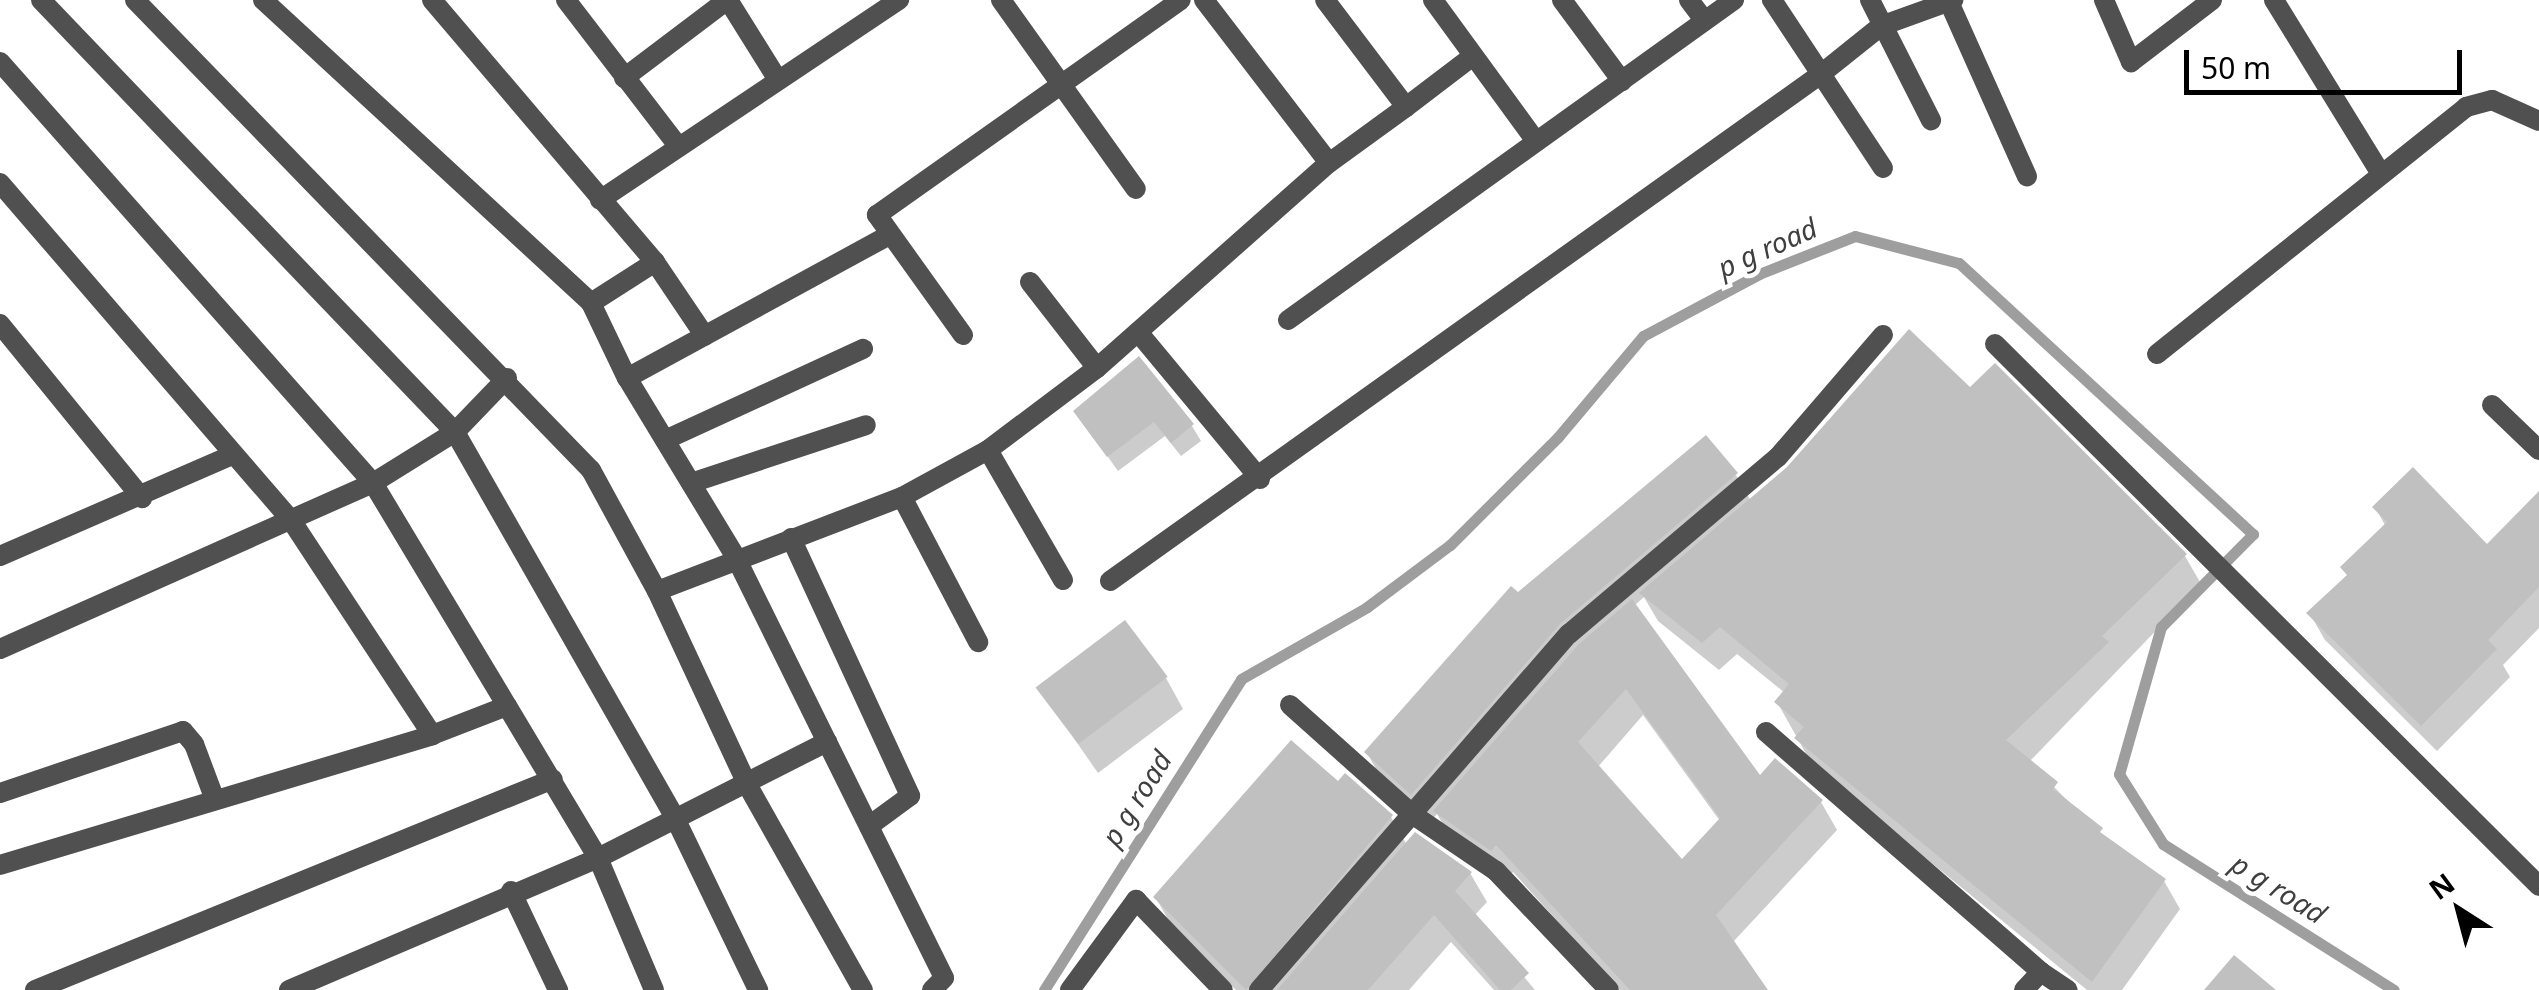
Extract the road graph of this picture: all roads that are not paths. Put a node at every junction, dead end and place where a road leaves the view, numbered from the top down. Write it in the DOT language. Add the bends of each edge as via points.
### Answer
graph roads {
  1 [pos="41,0"];
  2 [pos="135,0"];
  3 [pos="263,0"];
  4 [pos="432,0"];
  5 [pos="728,0"];
  6 [pos="899,0"];
  7 [pos="1001,0"];
  8 [pos="1181,0"];
  9 [pos="1204,0"];
  10 [pos="1325,0"];
  11 [pos="1432,0"];
  12 [pos="1562,0"];
  13 [pos="1689,0"];
  14 [pos="1734,0"];
  15 [pos="1772,0"];
  16 [pos="1870,0"];
  17 [pos="2104,0"];
  18 [pos="2212,0"];
  19 [pos="2274,0"];
  20 [pos="569,1"];
  21 [pos="1951,1"];
  22 [pos="1705,21"];
  23 [pos="1881,26"];
  24 [pos="1474,56"];
  25 [pos="0,62"];
  26 [pos="1821,74"];
  27 [pos="624,78"];
  28 [pos="778,80"];
  29 [pos="1622,81"];
  30 [pos="1063,84"];
  31 [pos="1406,106"];
  32 [pos="1931,120"];
  33 [pos="2539,121"];
  34 [pos="1536,141"];
  35 [pos="679,146"];
  36 [pos="1328,163"];
  37 [pos="1883,168"];
  38 [pos="2382,174"];
  39 [pos="2027,176"];
  40 [pos="0,184"];
  41 [pos="1136,189"];
  42 [pos="600,200"];
  43 [pos="890,236"];
  44 [pos="655,262"];
  45 [pos="1030,282"];
  46 [pos="590,303"];
  47 [pos="1288,320"];
  48 [pos="2,330"];
  49 [pos="1138,332"];
  50 [pos="963,335"];
  51 [pos="1883,335"];
  52 [pos="706,336"];
  53 [pos="1995,344"];
  54 [pos="864,349"];
  55 [pos="2157,354"];
  56 [pos="1098,368"];
  57 [pos="508,378"];
  58 [pos="627,378"];
  59 [pos="2492,405"];
  60 [pos="866,425"];
  61 [pos="455,432"];
  62 [pos="665,440"];
  63 [pos="988,450"];
  64 [pos="2539,450"];
  65 [pos="230,456"];
  66 [pos="1260,479"];
  67 [pos="373,483"];
  68 [pos="691,483"];
  69 [pos="902,497"];
  70 [pos="142,498"];
  71 [pos="293,523"];
  72 [pos="792,538"];
  73 [pos="0,556"];
  74 [pos="736,556"];
  75 [pos="1063,580"];
  76 [pos="1110,581"];
  77 [pos="658,591"];
  78 [pos="978,642"];
  79 [pos="0,650"];
  80 [pos="1290,705"];
  81 [pos="507,706"];
  82 [pos="1766,732"];
  83 [pos="432,735"];
  84 [pos="827,742"];
  85 [pos="553,779"];
  86 [pos="748,786"];
  87 [pos="0,793"];
  88 [pos="214,800"];
  89 [pos="1412,814"];
  90 [pos="675,818"];
  91 [pos="868,826"];
  92 [pos="598,858"];
  93 [pos="0,865"];
  94 [pos="2539,886"];
  95 [pos="510,891"];
  96 [pos="2041,972"];
  97 [pos="342,980"];
  98 [pos="1216,987"];
  99 [pos="36,990"];
  100 [pos="289,990"];
  101 [pos="558,990"];
  102 [pos="654,990"];
  103 [pos="758,990"];
  104 [pos="863,990"];
  105 [pos="932,990"];
  106 [pos="1070,990"];
  107 [pos="1259,990"];
  108 [pos="1609,990"];
  109 [pos="2024,990"];
  110 [pos="2068,990"];
  1 -- 61 [label="street"];
  2 -- 57 [label="street"];
  3 -- 46 [label="street"];
  4 -- 42 [label="street"];
  5 -- 27 [label="street"];
  5 -- 28 [label="street"];
  6 -- 28 [label="street"];
  7 -- 30 [label="street"];
  8 -- 30 [label="street"];
  9 -- 36 [label="street"];
  10 -- 31 [label="street"];
  11 -- 24 [label="street"];
  12 -- 29 [label="street"];
  13 -- 22 [label="street"];
  14 -- 22 [label="street"];
  15 -- 26 [label="street"];
  16 -- 23 [label="street"];
  17 -- 18 [label="street" via="2132,62"];
  19 -- 38 [label="street"];
  20 -- 27 [label="street"];
  21 -- 23 [label="street"];
  21 -- 39 [label="street"];
  22 -- 29 [label="street"];
  23 -- 26 [label="street"];
  23 -- 32 [label="street"];
  24 -- 31 [label="street"];
  24 -- 34 [label="street"];
  25 -- 67 [label="street"];
  26 -- 37 [label="street"];
  26 -- 66 [label="street"];
  27 -- 35 [label="street"];
  28 -- 35 [label="street"];
  29 -- 34 [label="street"];
  30 -- 41 [label="street"];
  30 -- 43 [label="street" via="877,215"];
  31 -- 36 [label="street"];
  33 -- 38 [label="street" via="2492,100 2466,107"];
  34 -- 47 [label="street"];
  35 -- 42 [label="street"];
  36 -- 49 [label="street"];
  38 -- 55 [label="street"];
  40 -- 65 [label="street"];
  42 -- 44 [label="street"];
  43 -- 50 [label="street"];
  43 -- 52 [label="street"];
  44 -- 46 [label="street"];
  44 -- 52 [label="street"];
  45 -- 56 [label="street"];
  46 -- 58 [label="street"];
  48 -- 70 [label="street"];
  49 -- 56 [label="street"];
  49 -- 66 [label="street"];
  51 -- 89 [label="street" via="1778,457 1569,634"];
  52 -- 58 [label="street"];
  53 -- 94 [label="street"];
  54 -- 62 [label="street"];
  56 -- 63 [label="street"];
  57 -- 61 [label="street"];
  57 -- 77 [label="street" via="591,470"];
  58 -- 62 [label="street"];
  59 -- 64 [label="street"];
  60 -- 68 [label="street"];
  61 -- 67 [label="street"];
  61 -- 90 [label="street"];
  62 -- 68 [label="street"];
  63 -- 69 [label="street"];
  63 -- 75 [label="street"];
  65 -- 70 [label="street"];
  65 -- 71 [label="street"];
  66 -- 76 [label="street"];
  67 -- 71 [label="street"];
  67 -- 81 [label="street"];
  68 -- 74 [label="street"];
  69 -- 72 [label="street"];
  69 -- 78 [label="street"];
  70 -- 73 [label="street"];
  71 -- 79 [label="street"];
  71 -- 83 [label="street"];
  72 -- 74 [label="street"];
  72 -- 91 [label="street" via="910,796"];
  74 -- 77 [label="street"];
  74 -- 84 [label="street"];
  77 -- 86 [label="street"];
  80 -- 89 [label="street"];
  81 -- 83 [label="street"];
  81 -- 85 [label="street"];
  82 -- 96 [label="street"];
  83 -- 88 [label="street"];
  84 -- 86 [label="street"];
  84 -- 91 [label="street"];
  85 -- 92 [label="street"];
  85 -- 99 [label="street"];
  86 -- 90 [label="street"];
  86 -- 104 [label="street"];
  87 -- 88 [label="street" via="183,731"];
  88 -- 93 [label="street"];
  89 -- 107 [label="street"];
  89 -- 108 [label="street" via="1496,871"];
  90 -- 92 [label="street"];
  90 -- 103 [label="street"];
  91 -- 105 [label="street" via="944,978"];
  92 -- 95 [label="street"];
  92 -- 102 [label="street"];
  95 -- 97 [label="street"];
  95 -- 101 [label="street"];
  96 -- 109 [label="street"];
  96 -- 110 [label="street"];
  97 -- 100 [label="street"];
  98 -- 106 [label="street" via="1136,900"];
}
